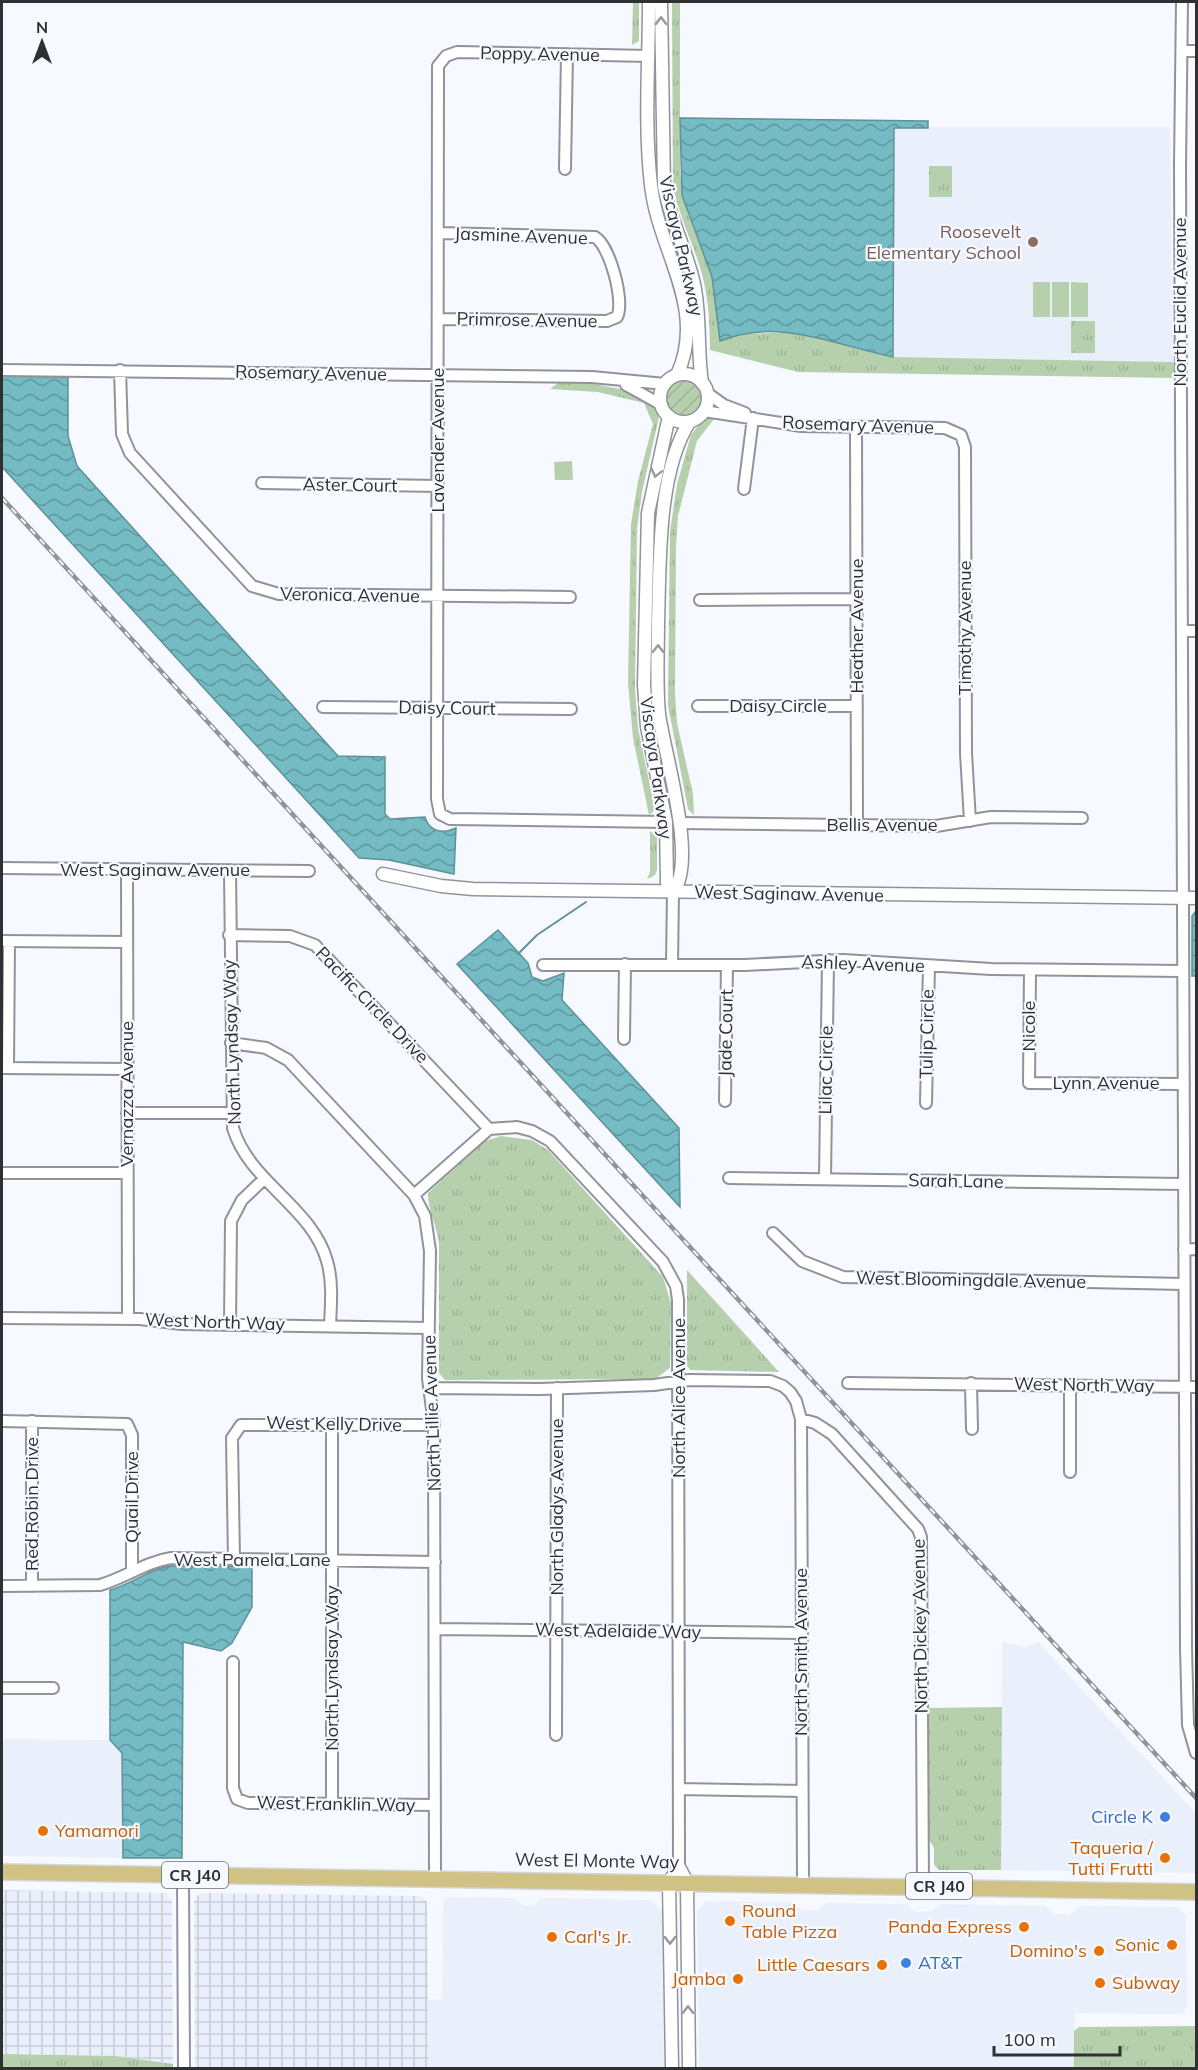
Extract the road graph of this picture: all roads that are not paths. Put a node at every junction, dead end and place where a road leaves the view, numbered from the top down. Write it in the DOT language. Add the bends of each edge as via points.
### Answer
graph roads {
  1 [pos="649,2"];
  2 [pos="662,2"];
  3 [pos="1182,2"];
  4 [pos="1182,51"];
  5 [pos="1197,51"];
  6 [pos="567,54"];
  7 [pos="649,56"];
  8 [pos="438,66"];
  9 [pos="661,144"];
  10 [pos="566,169"];
  11 [pos="439,233"];
  12 [pos="439,319"];
  13 [pos="614,319"];
  14 [pos="2,370"];
  15 [pos="120,370"];
  16 [pos="439,374"];
  17 [pos="676,375"];
  18 [pos="621,382"];
  19 [pos="665,384"];
  20 [pos="704,388"];
  21 [pos="662,405"];
  22 [pos="704,411"];
  23 [pos="669,416"];
  24 [pos="753,418"];
  25 [pos="690,421"];
  26 [pos="856,427"];
  27 [pos="961,435"];
  28 [pos="262,483"];
  29 [pos="438,486"];
  30 [pos="744,489"];
  31 [pos="439,597"];
  32 [pos="570,597"];
  33 [pos="700,600"];
  34 [pos="856,600"];
  35 [pos="1182,631"];
  36 [pos="1197,631"];
  37 [pos="644,685"];
  38 [pos="698,706"];
  39 [pos="857,706"];
  40 [pos="324,707"];
  41 [pos="438,707"];
  42 [pos="571,709"];
  43 [pos="663,736"];
  44 [pos="1082,818"];
  45 [pos="970,821"];
  46 [pos="666,822"];
  47 [pos="680,823"];
  48 [pos="857,825"];
  49 [pos="2,868"];
  50 [pos="127,870"];
  51 [pos="230,870"];
  52 [pos="309,871"];
  53 [pos="383,874"];
  54 [pos="673,892"];
  55 [pos="1190,898"];
  56 [pos="229,935"];
  57 [pos="5,942"];
  58 [pos="127,942"];
  59 [pos="828,960"];
  60 [pos="625,964"];
  61 [pos="672,964"];
  62 [pos="543,965"];
  63 [pos="727,965"];
  64 [pos="929,966"];
  65 [pos="1030,970"];
  66 [pos="1183,971"];
  67 [pos="624,1040"];
  68 [pos="231,1043"];
  69 [pos="5,1068"];
  70 [pos="127,1069"];
  71 [pos="1029,1083"];
  72 [pos="1184,1084"];
  73 [pos="725,1101"];
  74 [pos="926,1103"];
  75 [pos="127,1113"];
  76 [pos="231,1113"];
  77 [pos="489,1129"];
  78 [pos="2,1173"];
  79 [pos="127,1173"];
  80 [pos="729,1178"];
  81 [pos="264,1179"];
  82 [pos="825,1179"];
  83 [pos="1184,1184"];
  84 [pos="414,1195"];
  85 [pos="772,1233"];
  86 [pos="1184,1250"];
  87 [pos="1196,1250"];
  88 [pos="1184,1284"];
  89 [pos="2,1318"];
  90 [pos="128,1319"];
  91 [pos="230,1325"];
  92 [pos="330,1325"];
  93 [pos="429,1328"];
  94 [pos="679,1381"];
  95 [pos="848,1383"];
  96 [pos="971,1383"];
  97 [pos="1070,1385"];
  98 [pos="1185,1386"];
  99 [pos="1197,1387"];
  100 [pos="429,1388"];
  101 [pos="557,1388"];
  102 [pos="801,1419"];
  103 [pos="2,1420"];
  104 [pos="32,1421"];
  105 [pos="332,1425"];
  106 [pos="434,1425"];
  107 [pos="972,1429"];
  108 [pos="1070,1472"];
  109 [pos="1191,1513"];
  110 [pos="234,1559"];
  111 [pos="332,1560"];
  112 [pos="435,1562"];
  113 [pos="132,1572"];
  114 [pos="2,1586"];
  115 [pos="32,1586"];
  116 [pos="436,1629"];
  117 [pos="557,1630"];
  118 [pos="679,1632"];
  119 [pos="800,1633"];
  120 [pos="1191,1648"];
  121 [pos="233,1662"];
  122 [pos="2,1688"];
  123 [pos="53,1688"];
  124 [pos="556,1735"];
  125 [pos="1197,1753"];
  126 [pos="680,1789"];
  127 [pos="802,1791"];
  128 [pos="332,1804"];
  129 [pos="435,1805"];
  130 [pos="679,1867"];
  131 [pos="2,1872"];
  132 [pos="183,1875"];
  133 [pos="435,1879"];
  134 [pos="669,1882"];
  135 [pos="687,1882"];
  136 [pos="803,1884"];
  137 [pos="923,1886"];
  138 [pos="1195,1890"];
  139 [pos="184,2068"];
  140 [pos="672,2068"];
  141 [pos="689,2068"];
  1 -- 7 [label="street, Viscaya Parkway"];
  9 -- 2 [label="street, Viscaya Parkway, one-way"];
  3 -- 4 [label="street, North Euclid Avenue"];
  4 -- 5 [label="street"];
  4 -- 35 [label="street, North Euclid Avenue"];
  6 -- 7 [label="street, Poppy Avenue"];
  6 -- 8 [label="street, Poppy Avenue" via="457,52 446,56"];
  6 -- 10 [label="street"];
  7 -- 9 [label="street" via="656,66 656,123"];
  7 -- 17 [label="street, Viscaya Parkway" via="652,197 678,273 687,316 685,355"];
  8 -- 11 [label="street, Lavender Avenue"];
  9 -- 20 [label="street, Viscaya Parkway" via="667,201 697,298"];
  11 -- 12 [label="street, Lavender Avenue"];
  11 -- 13 [label="street, Jasmine Avenue" via="586,235 602,242 618,289 620,312"];
  12 -- 13 [label="street, Primrose Avenue"];
  12 -- 16 [label="street, Lavender Avenue"];
  14 -- 15 [label="street, Rosemary Avenue"];
  15 -- 16 [label="street, Rosemary Avenue"];
  15 -- 31 [label="street, Veronica Avenue" via="122,434 130,453 252,586 279,594"];
  16 -- 18 [label="street, Rosemary Avenue" via="592,377"];
  16 -- 29 [label="street, Lavender Avenue"];
  17 -- 19 [label="street"];
  17 -- 20 [label="street" via="691,375"];
  18 -- 19 [label="street, Rosemary Avenue"];
  18 -- 21 [label="street, Rosemary Avenue"];
  19 -- 21 [label="street" via="660,394"];
  20 -- 22 [label="street"];
  20 -- 24 [label="street, Rosemary Avenue" via="724,405"];
  21 -- 23 [label="street"];
  22 -- 24 [label="street, Rosemary Avenue"];
  22 -- 25 [label="street"];
  23 -- 25 [label="street"];
  23 -- 37 [label="street, Viscaya Parkway, one-way" via="648,513"];
  24 -- 26 [label="street, Rosemary Avenue" via="801,426"];
  24 -- 30 [label="street"];
  43 -- 25 [label="street, Viscaya Parkway, one-way" via="657,688 662,519 671,472"];
  26 -- 27 [label="street, Rosemary Avenue" via="945,428"];
  26 -- 34 [label="street, Heather Avenue"];
  27 -- 45 [label="street, Timothy Avenue" via="965,447 966,753"];
  28 -- 29 [label="street, Aster Court"];
  29 -- 31 [label="street, Lavender Avenue"];
  31 -- 32 [label="street, Veronica Avenue"];
  31 -- 41 [label="street, Lavender Avenue"];
  33 -- 34 [label="street"];
  34 -- 39 [label="street, Heather Avenue"];
  35 -- 36 [label="street"];
  35 -- 55 [label="street, North Euclid Avenue"];
  37 -- 43 [label="street" via="652,690 656,728"];
  37 -- 46 [label="street, Viscaya Parkway" via="647,727"];
  38 -- 39 [label="street, Daisy Circle"];
  39 -- 48 [label="street, Heather Avenue"];
  40 -- 41 [label="street, Daisy Court"];
  41 -- 42 [label="street, Daisy Court"];
  41 -- 46 [label="street, Lavender Avenue" via="440,814 450,819"];
  43 -- 47 [label="street, Viscaya Parkway"];
  44 -- 45 [label="street, Bellis Avenue" via="992,817"];
  45 -- 48 [label="street, Bellis Avenue" via="936,826"];
  46 -- 54 [label="street, Viscaya Parkway" via="667,883"];
  47 -- 48 [label="street, Bellis Avenue"];
  47 -- 54 [label="street, Viscaya Parkway" via="680,884"];
  49 -- 50 [label="street, West Saginaw Avenue"];
  50 -- 51 [label="street, West Saginaw Avenue"];
  50 -- 58 [label="street, Vernazza Avenue"];
  51 -- 52 [label="street, West Saginaw Avenue"];
  51 -- 56 [label="street, North Lyndsay Way"];
  53 -- 54 [label="street, West Saginaw Avenue" via="457,889"];
  54 -- 55 [label="street, West Saginaw Avenue"];
  54 -- 61 [label="street"];
  55 -- 66 [label="street, North Euclid Avenue"];
  56 -- 68 [label="street, North Lyndsay Way"];
  56 -- 77 [label="street, Pacific Circle Drive" via="290,936 315,945"];
  57 -- 58 [label="street"];
  57 -- 69 [label="street"];
  58 -- 70 [label="street, Vernazza Avenue"];
  59 -- 63 [label="street, Ashley Avenue"];
  59 -- 64 [label="street, Ashley Avenue"];
  59 -- 82 [label="street, Lilac Circle"];
  60 -- 61 [label="street, Ashley Avenue"];
  60 -- 62 [label="street, Ashley Avenue"];
  60 -- 67 [label="street"];
  61 -- 63 [label="street, Ashley Avenue"];
  63 -- 73 [label="street, Jade Court"];
  64 -- 65 [label="street, Ashley Avenue"];
  64 -- 74 [label="street, Tulip Circle"];
  65 -- 66 [label="street, Ashley Avenue"];
  65 -- 71 [label="street, Nicole"];
  66 -- 72 [label="street, North Euclid Avenue"];
  68 -- 76 [label="street, North Lyndsay Way"];
  68 -- 84 [label="street, North Lillie Avenue" via="266,1048 288,1060"];
  69 -- 70 [label="street"];
  70 -- 75 [label="street, Vernazza Avenue"];
  71 -- 72 [label="street, Lynn Avenue"];
  72 -- 83 [label="street, North Euclid Avenue"];
  75 -- 76 [label="street"];
  75 -- 79 [label="street, Vernazza Avenue"];
  76 -- 81 [label="street, North Lyndsay Way" via="237,1142"];
  77 -- 84 [label="street"];
  77 -- 94 [label="street, North Alice Avenue" via="517,1127 550,1141 663,1262 676,1286 678,1300"];
  78 -- 79 [label="street"];
  79 -- 90 [label="street, Vernazza Avenue"];
  80 -- 82 [label="street, Sarah Lane"];
  81 -- 91 [label="street" via="242,1200 231,1221"];
  81 -- 92 [label="street, North Lyndsay Way" via="323,1248 331,1273"];
  82 -- 83 [label="street, Sarah Lane"];
  83 -- 86 [label="street, North Euclid Avenue"];
  84 -- 93 [label="street, North Lillie Avenue" via="425,1216 429,1237"];
  85 -- 88 [label="street, West Bloomingdale Avenue" via="802,1261 843,1277"];
  86 -- 87 [label="street"];
  86 -- 88 [label="street, North Euclid Avenue"];
  88 -- 98 [label="street, North Euclid Avenue"];
  89 -- 90 [label="street, West North Way"];
  90 -- 91 [label="street, West North Way"];
  91 -- 92 [label="street, West North Way"];
  92 -- 93 [label="street, West North Way"];
  93 -- 100 [label="street, North Lillie Avenue"];
  94 -- 101 [label="street"];
  94 -- 102 [label="street" via="776,1382 796,1401"];
  94 -- 118 [label="street, North Alice Avenue"];
  95 -- 96 [label="street, West North Way"];
  96 -- 97 [label="street, West North Way"];
  96 -- 107 [label="street"];
  97 -- 98 [label="street, West North Way"];
  97 -- 108 [label="street"];
  98 -- 99 [label="street, West North Way"];
  98 -- 109 [label="street, North Euclid Avenue"];
  100 -- 101 [label="street"];
  100 -- 106 [label="street, North Lillie Avenue"];
  101 -- 117 [label="street, North Gladys Avenue"];
  102 -- 119 [label="street, North Smith Avenue"];
  102 -- 137 [label="street, North Dickey Avenue" via="832,1434 921,1537"];
  103 -- 104 [label="street"];
  104 -- 113 [label="street, Quail Drive" via="127,1424 132,1436"];
  104 -- 115 [label="street, Red Robin Drive"];
  105 -- 106 [label="street, West Kelly Drive"];
  105 -- 110 [label="street, West Kelly Drive" via="247,1423 236,1429 232,1438"];
  105 -- 111 [label="street, North Lyndsay Way"];
  106 -- 112 [label="street, North Lillie Avenue"];
  109 -- 120 [label="street, North Euclid Avenue"];
  110 -- 111 [label="street, West Pamela Lane"];
  110 -- 113 [label="street, West Pamela Lane" via="171,1558 145,1564"];
  111 -- 112 [label="street, West Pamela Lane"];
  111 -- 128 [label="street, North Lyndsay Way"];
  112 -- 116 [label="street, North Lillie Avenue"];
  113 -- 115 [label="street, West Pamela Lane" via="100,1585"];
  114 -- 115 [label="street, West Pamela Lane"];
  116 -- 117 [label="street, West Adelaide Way"];
  116 -- 129 [label="street, North Lillie Avenue"];
  117 -- 118 [label="street, West Adelaide Way"];
  117 -- 124 [label="street, North Gladys Avenue"];
  118 -- 119 [label="street, West Adelaide Way"];
  118 -- 126 [label="street, North Alice Avenue"];
  119 -- 127 [label="street, North Smith Avenue"];
  120 -- 125 [label="street, North Euclid Avenue" via="1188,1725"];
  121 -- 128 [label="street, West Franklin Way" via="233,1788 237,1799 248,1803"];
  122 -- 123 [label="street"];
  126 -- 127 [label="street"];
  126 -- 130 [label="street, North Alice Avenue"];
  127 -- 136 [label="street, North Smith Avenue"];
  128 -- 129 [label="street, West Franklin Way"];
  129 -- 133 [label="street, North Lillie Avenue"];
  130 -- 134 [label="street"];
  130 -- 135 [label="street"];
  131 -- 132 [label="main road, West El Monte Way / CR J40"];
  132 -- 133 [label="main road, West El Monte Way / CR J40"];
  132 -- 139 [label="street"];
  133 -- 134 [label="main road, West El Monte Way / CR J40"];
  134 -- 135 [label="main road, West El Monte Way / CR J40"];
  134 -- 140 [label="street, one-way"];
  135 -- 136 [label="main road, West El Monte Way / CR J40"];
  141 -- 135 [label="street, one-way"];
  136 -- 137 [label="main road, West El Monte Way / CR J40"];
  137 -- 138 [label="main road, West El Monte Way / CR J40"];
}
